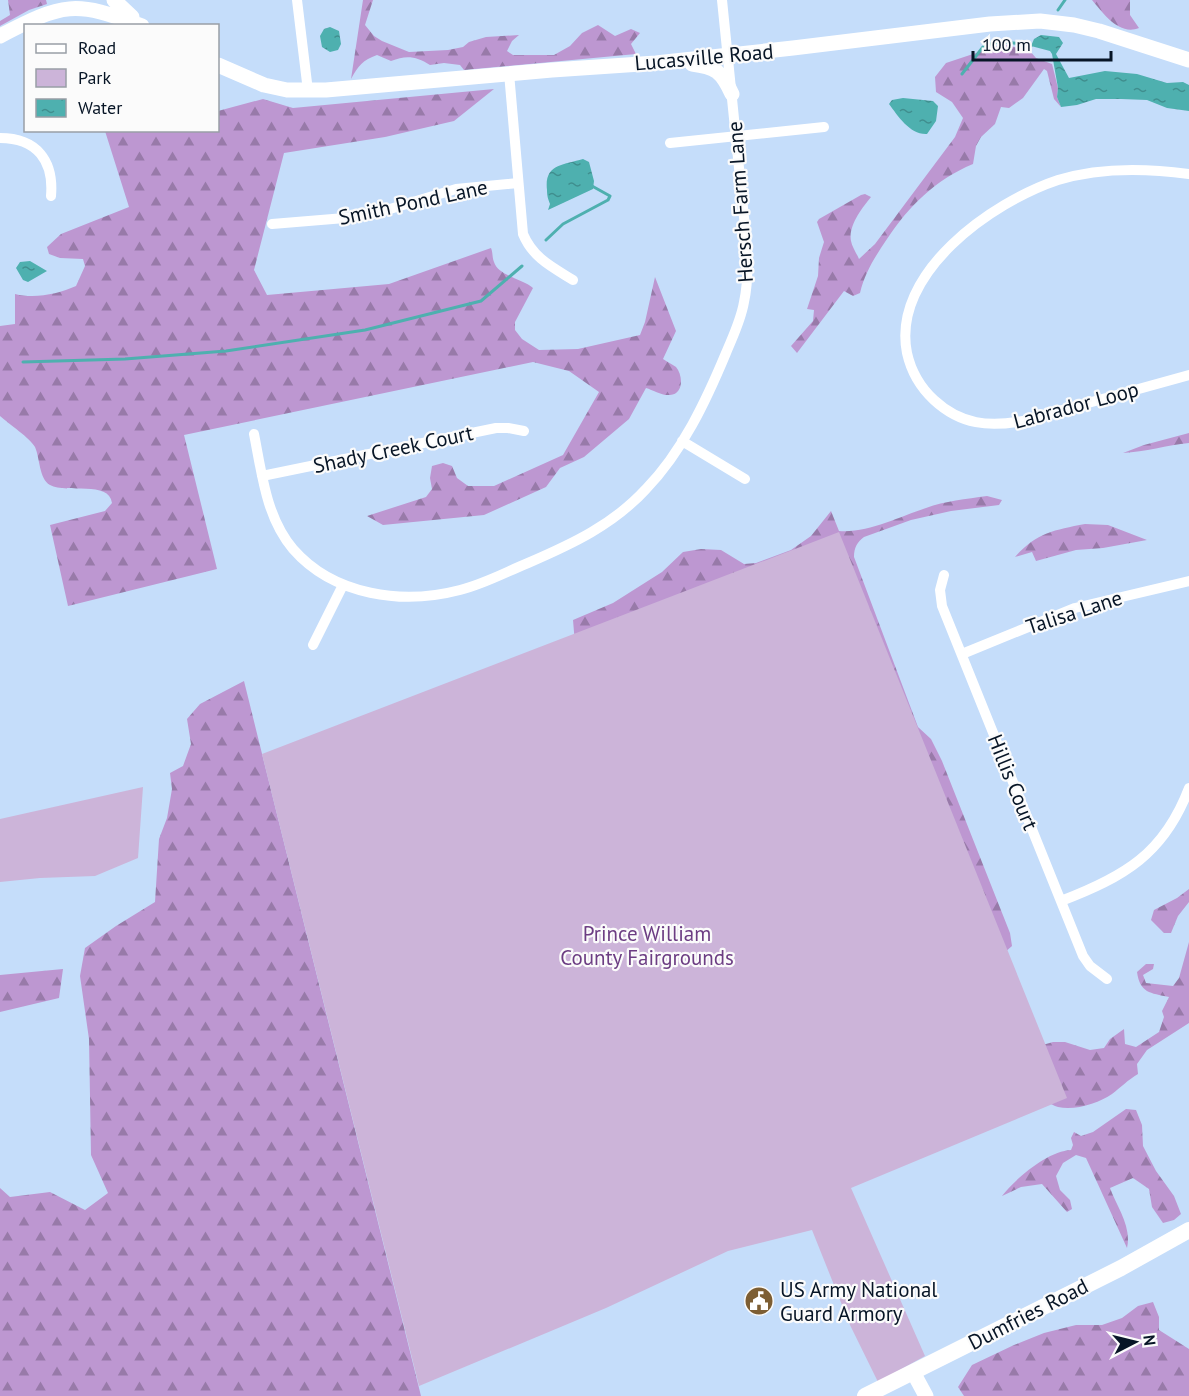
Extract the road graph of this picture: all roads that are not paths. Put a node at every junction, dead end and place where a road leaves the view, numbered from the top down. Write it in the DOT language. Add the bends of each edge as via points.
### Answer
graph roads {
  1 [pos="114,0"];
  2 [pos="297,0"];
  3 [pos="722,0"];
  4 [pos="88,3"];
  5 [pos="24,24"];
  6 [pos="25,24"];
  7 [pos="140,24"];
  8 [pos="141,24"];
  9 [pos="0,36"];
  10 [pos="728,55"];
  11 [pos="1189,60"];
  12 [pos="656,63"];
  13 [pos="219,65"];
  14 [pos="509,74"];
  15 [pos="308,91"];
  16 [pos="732,94"];
  17 [pos="824,127"];
  18 [pos="736,136"];
  19 [pos="0,138"];
  20 [pos="670,143"];
  21 [pos="1189,174"];
  22 [pos="518,183"];
  23 [pos="51,196"];
  24 [pos="272,224"];
  25 [pos="573,280"];
  26 [pos="1189,375"];
  27 [pos="524,431"];
  28 [pos="254,434"];
  29 [pos="682,441"];
  30 [pos="262,476"];
  31 [pos="745,479"];
  32 [pos="944,576"];
  33 [pos="1189,581"];
  34 [pos="343,585"];
  35 [pos="313,645"];
  36 [pos="962,654"];
  37 [pos="1188,792"];
  38 [pos="1061,901"];
  39 [pos="1107,979"];
  40 [pos="1189,1230"];
  41 [pos="913,1372"];
  42 [pos="865,1396"];
  43 [pos="926,1396"];
  1 -- 8 [label="street"];
  2 -- 15 [label="street"];
  3 -- 10 [label="street, Hersch Farm Lane"];
  4 -- 6 [label="street" via="56,9"];
  4 -- 7 [label="street"];
  5 -- 9 [label="street"];
  10 -- 11 [label="street, Lucasville Road" via="1040,21 1099,31"];
  10 -- 12 [label="street, Lucasville Road"];
  10 -- 16 [label="street, Hersch Farm Lane"];
  12 -- 14 [label="street, Lucasville Road"];
  12 -- 16 [label="street" via="711,68 723,77"];
  13 -- 15 [label="street, Lucasville Road" via="264,85"];
  14 -- 15 [label="street, Lucasville Road"];
  14 -- 22 [label="street"];
  16 -- 18 [label="street, Hersch Farm Lane"];
  17 -- 18 [label="street"];
  18 -- 20 [label="street"];
  18 -- 29 [label="street, Hersch Farm Lane" via="748,267 744,304 720,367"];
  19 -- 23 [label="street" via="21,140 43,156 51,172"];
  21 -- 26 [label="street, Labrador Loop" via="1139,169 1101,171 1059,180 1016,198 975,225 939,259 917,291 905,333 909,359 926,393 950,412 977,423 1023,421"];
  22 -- 24 [label="street, Smith Pond Lane" via="456,189 357,217"];
  22 -- 25 [label="street" via="527,244 543,261"];
  27 -- 30 [label="street, Shady Creek Court" via="496,428"];
  28 -- 30 [label="street, Hersch Farm Lane"];
  29 -- 31 [label="street"];
  29 -- 34 [label="street, Hersch Farm Lane" via="632,504 592,533 550,554 481,583 442,594 399,597"];
  30 -- 34 [label="street, Hersch Farm Lane" via="270,509 292,548 318,571"];
  32 -- 36 [label="street, Hillis Court" via="941,600"];
  33 -- 36 [label="street, Talisa Lane" via="1075,608"];
  34 -- 35 [label="street"];
  36 -- 38 [label="street, Hillis Court"];
  37 -- 38 [label="street" via="1168,828 1141,859 1114,879"];
  38 -- 39 [label="street, Hillis Court" via="1083,956"];
  40 -- 41 [label="main road, Dumfries Road"];
  41 -- 42 [label="main road, Dumfries Road"];
  41 -- 43 [label="street"];
}
